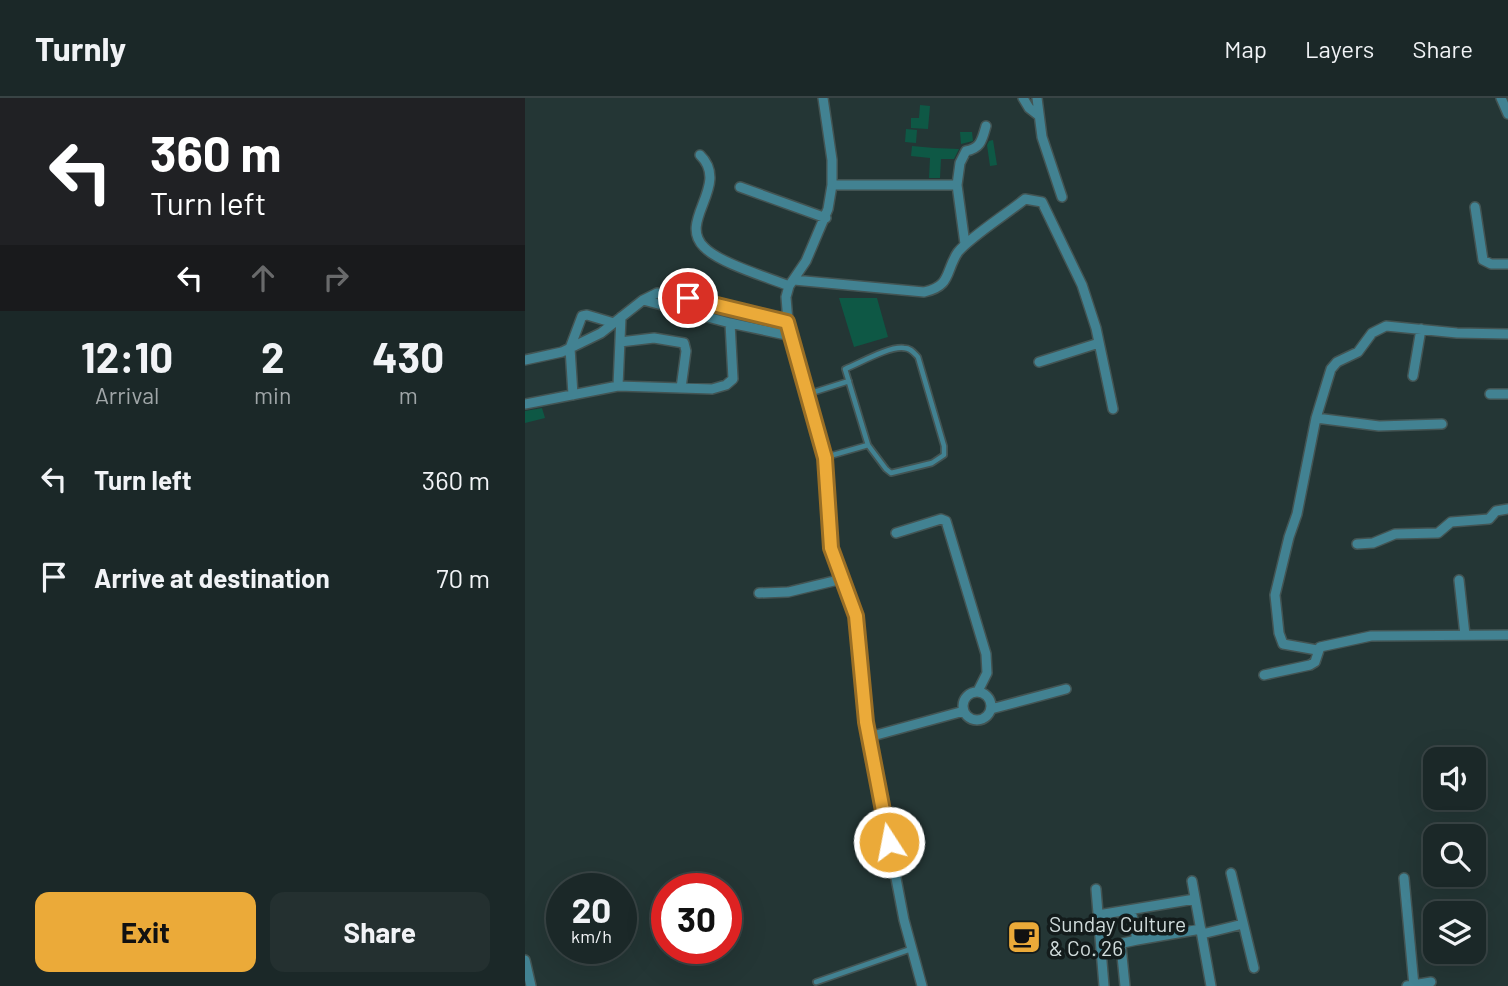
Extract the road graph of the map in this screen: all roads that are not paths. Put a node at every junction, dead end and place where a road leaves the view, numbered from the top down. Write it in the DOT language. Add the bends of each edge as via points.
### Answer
graph roads {
  1 [pos="823,98"];
  2 [pos="1023,98"];
  3 [pos="1037,98"];
  4 [pos="1501,98"];
  5 [pos="1508,114"];
  6 [pos="1038,115"];
  7 [pos="986,126"];
  8 [pos="700,155"];
  9 [pos="832,185"];
  10 [pos="957,185"];
  11 [pos="740,187"];
  12 [pos="1062,197"];
  13 [pos="1475,207"];
  14 [pos="826,218"];
  15 [pos="965,244"];
  16 [pos="1508,264"];
  17 [pos="791,283"];
  18 [pos="688,298"];
  19 [pos="643,300"];
  20 [pos="713,303"];
  21 [pos="685,311"];
  22 [pos="710,318"];
  23 [pos="618,320"];
  24 [pos="787,322"];
  25 [pos="730,323"];
  26 [pos="1421,330"];
  27 [pos="1508,334"];
  28 [pos="791,336"];
  29 [pos="620,342"];
  30 [pos="1099,343"];
  31 [pos="570,348"];
  32 [pos="525,360"];
  33 [pos="1039,362"];
  34 [pos="1413,376"];
  35 [pos="849,381"];
  36 [pos="618,386"];
  37 [pos="681,388"];
  38 [pos="808,394"];
  39 [pos="1490,394"];
  40 [pos="1508,394"];
  41 [pos="573,395"];
  42 [pos="525,404"];
  43 [pos="1112,409"];
  44 [pos="1316,418"];
  45 [pos="1442,424"];
  46 [pos="868,444"];
  47 [pos="825,458"];
  48 [pos="1508,509"];
  49 [pos="896,533"];
  50 [pos="1357,544"];
  51 [pos="842,579"];
  52 [pos="1459,580"];
  53 [pos="759,593"];
  54 [pos="1465,635"];
  55 [pos="1508,635"];
  56 [pos="1317,650"];
  57 [pos="1264,675"];
  58 [pos="1066,689"];
  59 [pos="978,691"];
  60 [pos="991,709"];
  61 [pos="964,711"];
  62 [pos="869,737"];
  63 [pos="1231,873"];
  64 [pos="1403,878"];
  65 [pos="1192,881"];
  66 [pos="1096,889"];
  67 [pos="1195,899"];
  68 [pos="1132,910"];
  69 [pos="1098,915"];
  70 [pos="1243,924"];
  71 [pos="1201,931"];
  72 [pos="1137,940"];
  73 [pos="912,948"];
  74 [pos="525,960"];
  75 [pos="1254,968"];
  76 [pos="816,982"];
  77 [pos="1431,982"];
  78 [pos="1411,985"];
  79 [pos="531,986"];
  80 [pos="922,986"];
  81 [pos="1104,986"];
  82 [pos="1125,986"];
  83 [pos="1211,986"];
  1 -- 9 [label="street"];
  2 -- 6 [label="street"];
  3 -- 6 [label="street"];
  4 -- 5 [label="street"];
  6 -- 12 [label="street"];
  7 -- 10 [label="street" via="982,143 966,151 960,163"];
  8 -- 17 [label="street" via="709,168 711,183 696,229 701,245 712,254"];
  9 -- 10 [label="street"];
  9 -- 14 [label="street"];
  10 -- 15 [label="street"];
  11 -- 14 [label="street"];
  13 -- 16 [label="street" via="1483,260"];
  14 -- 17 [label="street"];
  15 -- 17 [label="street" via="944,283 933,290"];
  15 -- 30 [label="street" via="1025,200 1042,202 1082,285"];
  17 -- 24 [label="street" via="786,297"];
  18 -- 19 [label="street" via="657,293"];
  18 -- 20 [label="street"];
  18 -- 21 [label="street"];
  19 -- 21 [label="street"];
  19 -- 23 [label="street"];
  20 -- 22 [label="street"];
  20 -- 24 [label="street"];
  21 -- 22 [label="street"];
  22 -- 25 [label="street"];
  23 -- 29 [label="street"];
  23 -- 31 [label="street"];
  23 -- 31 [label="street" via="583,315"];
  24 -- 28 [label="street"];
  25 -- 28 [label="street"];
  25 -- 37 [label="street" via="733,379 719,388"];
  26 -- 27 [label="street"];
  26 -- 34 [label="street"];
  26 -- 44 [label="street" via="1378,328 1358,352 1337,362 1327,378"];
  28 -- 38 [label="street"];
  29 -- 36 [label="street"];
  29 -- 37 [label="street" via="654,338 684,343"];
  30 -- 33 [label="street"];
  30 -- 43 [label="street"];
  31 -- 32 [label="street"];
  31 -- 41 [label="street"];
  35 -- 38 [label="lane"];
  35 -- 46 [label="lane"];
  35 -- 46 [label="lane" via="845,369 891,350 910,350 918,358 945,451 932,463 891,473"];
  36 -- 37 [label="street"];
  36 -- 41 [label="street"];
  38 -- 47 [label="street"];
  39 -- 40 [label="street"];
  41 -- 42 [label="street"];
  44 -- 45 [label="street" via="1379,426"];
  44 -- 56 [label="street" via="1275,595 1283,645"];
  46 -- 47 [label="lane"];
  47 -- 51 [label="street" via="829,539"];
  48 -- 50 [label="street" via="1496,510 1489,519 1451,522 1438,533 1395,534"];
  49 -- 59 [label="street" via="946,521 986,654 987,673"];
  51 -- 53 [label="street" via="788,592"];
  51 -- 62 [label="street" via="856,616"];
  52 -- 54 [label="street"];
  54 -- 55 [label="street"];
  54 -- 56 [label="street" via="1371,636"];
  56 -- 57 [label="street" via="1310,665"];
  58 -- 60 [label="street"];
  59 -- 60 [label="street" via="987,695"];
  59 -- 61 [label="street" via="965,698"];
  60 -- 61 [label="street" via="976,720"];
  61 -- 62 [label="street"];
  62 -- 73 [label="street"];
  63 -- 70 [label="street"];
  64 -- 78 [label="street"];
  65 -- 67 [label="street"];
  66 -- 69 [label="street"];
  67 -- 68 [label="street"];
  67 -- 71 [label="street"];
  68 -- 69 [label="street"];
  68 -- 72 [label="street"];
  69 -- 81 [label="street"];
  70 -- 71 [label="street"];
  70 -- 75 [label="street"];
  71 -- 72 [label="street"];
  71 -- 83 [label="street"];
  72 -- 82 [label="street" via="1121,946"];
  73 -- 76 [label="lane"];
  73 -- 80 [label="street"];
  74 -- 79 [label="street"];
  77 -- 78 [label="street"];
}
